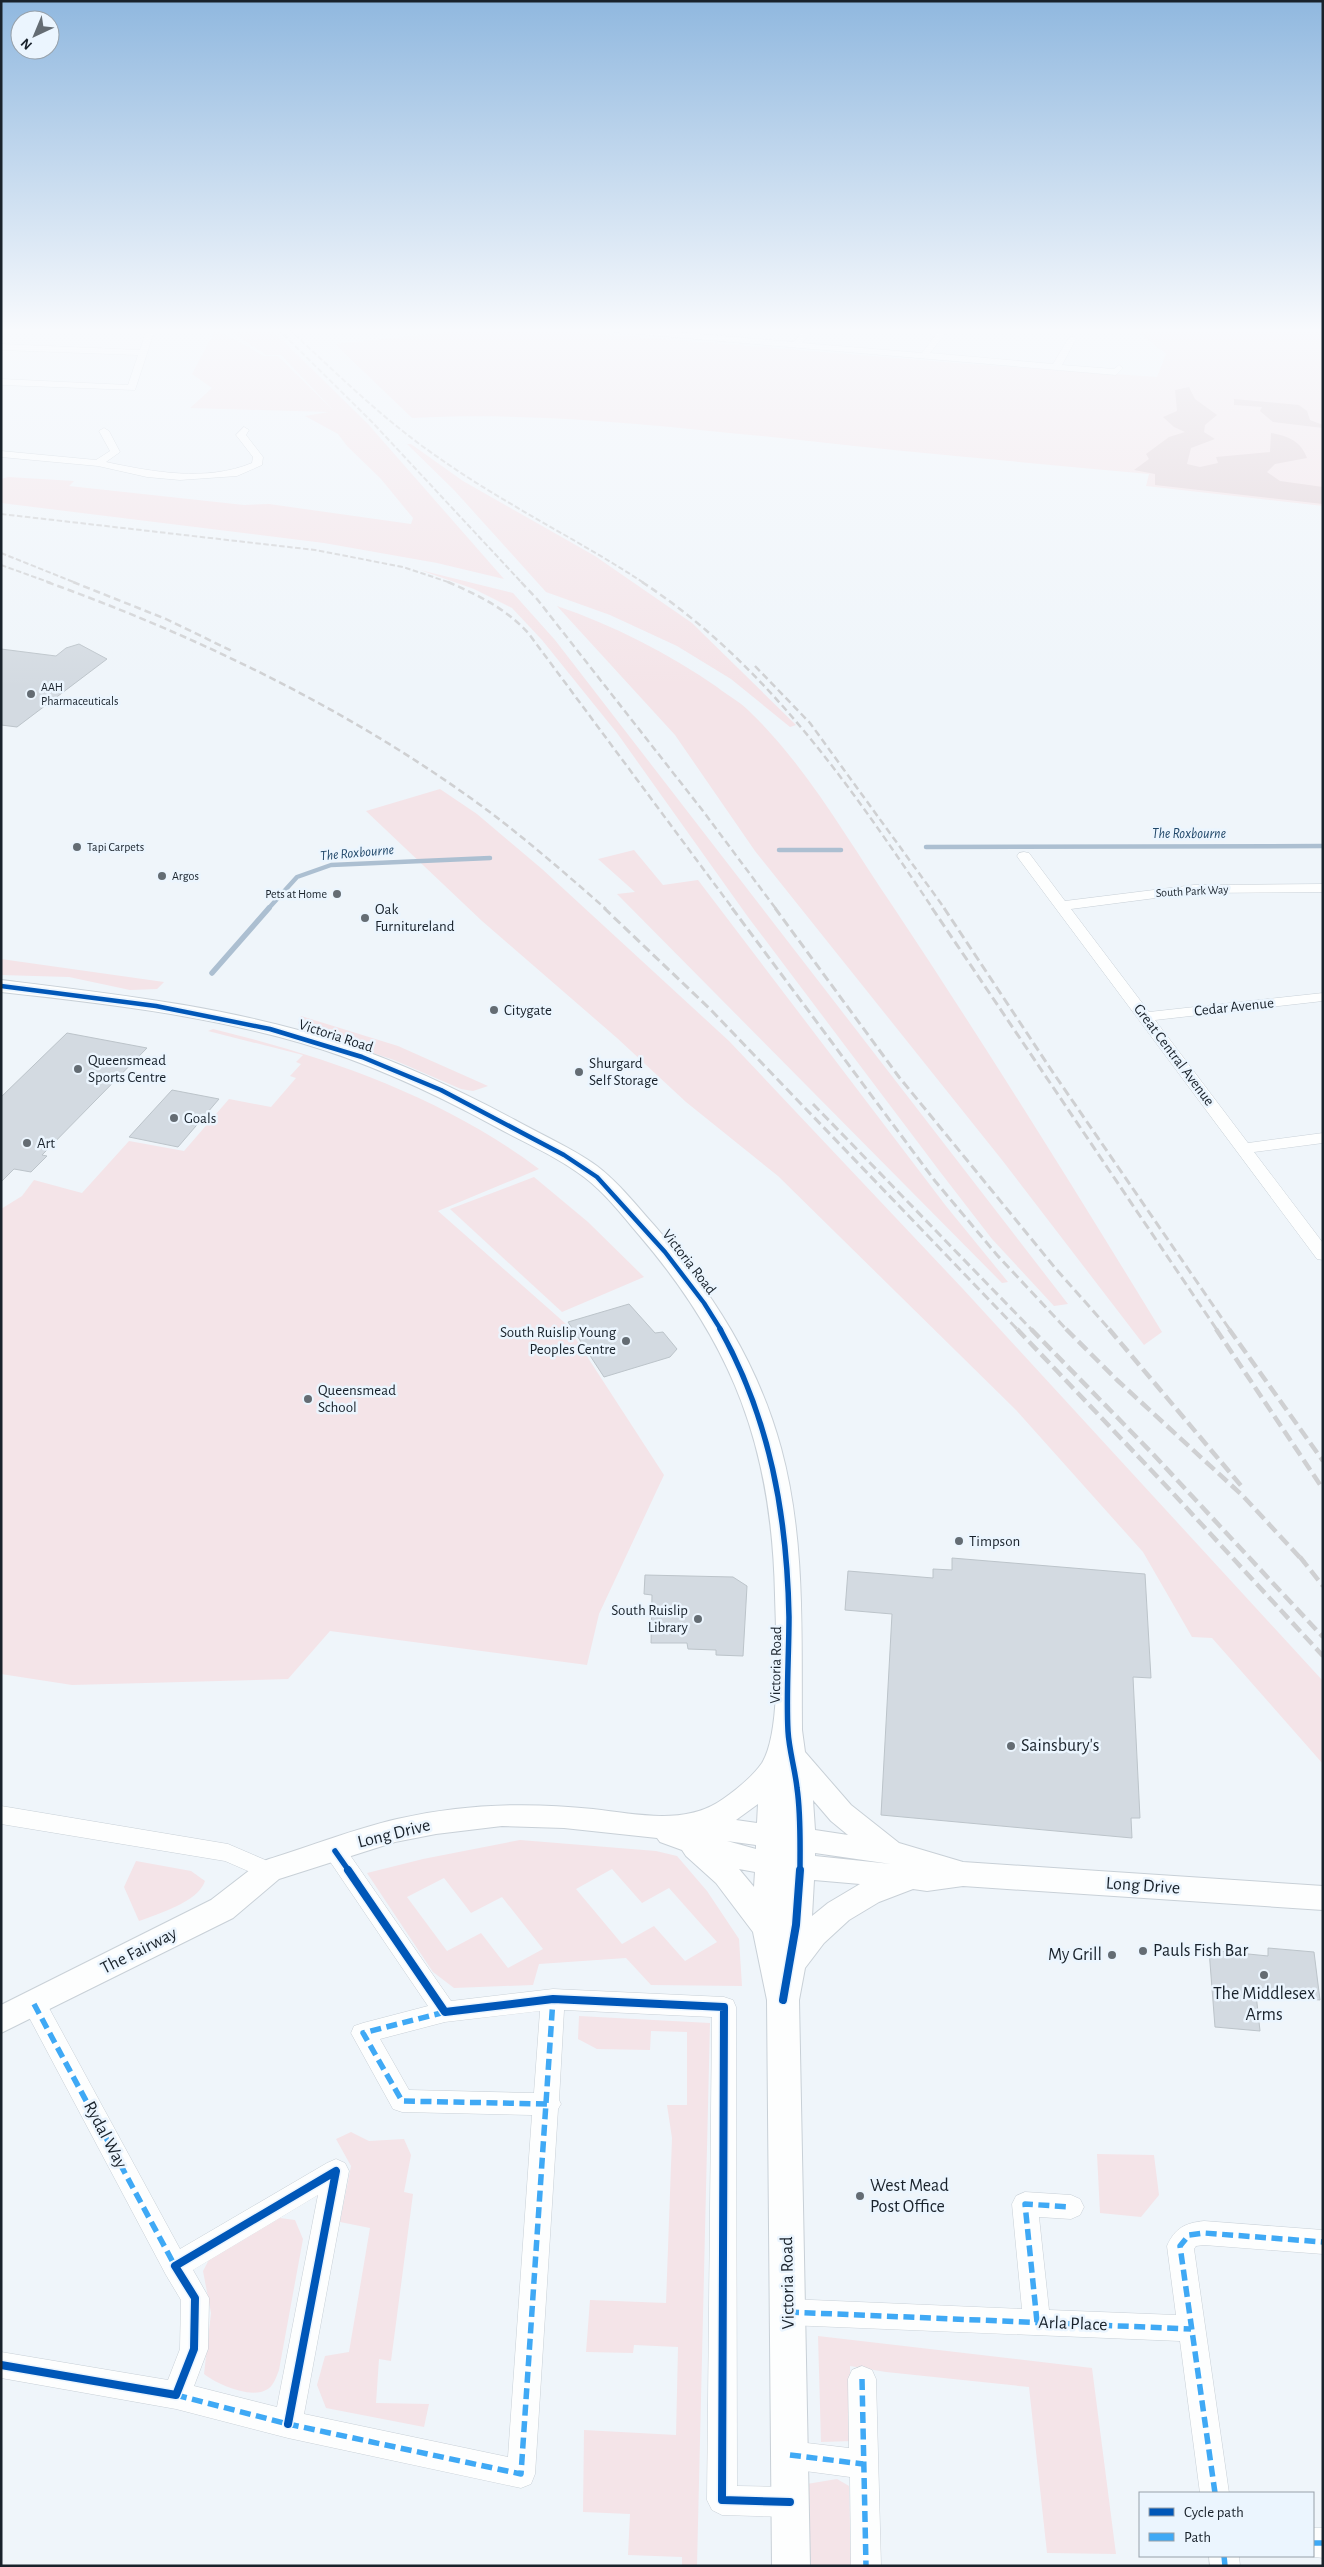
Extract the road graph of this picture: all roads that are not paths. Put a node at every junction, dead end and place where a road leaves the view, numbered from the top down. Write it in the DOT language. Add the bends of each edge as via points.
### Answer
graph roads {
  1 [pos="113,449"];
  2 [pos="251,449"];
  3 [pos="1,454"];
  4 [pos="98,463"];
  5 [pos="1024,856"];
  6 [pos="1323,888"];
  7 [pos="1062,906"];
  8 [pos="1,986"];
  9 [pos="1323,997"];
  10 [pos="1146,1017"];
  11 [pos="1323,1138"];
  12 [pos="1244,1149"];
  13 [pos="1323,1256"];
  14 [pos="784,1754"];
  15 [pos="1,1814"];
  16 [pos="666,1830"];
  17 [pos="771,1835"];
  18 [pos="335,1850"];
  19 [pos="891,1852"];
  20 [pos="790,1857"];
  21 [pos="269,1871"];
  22 [pos="964,1874"];
  23 [pos="927,1879"];
  24 [pos="1323,1898"];
  25 [pos="768,1929"];
  26 [pos="793,1962"];
  27 [pos="554,1999"];
  28 [pos="784,2000"];
  29 [pos="34,2004"];
  30 [pos="444,2012"];
  31 [pos="1,2020"];
  32 [pos="548,2104"];
  33 [pos="1071,2207"];
  34 [pos="1323,2242"];
  35 [pos="175,2266"];
  36 [pos="788,2312"];
  37 [pos="1037,2322"];
  38 [pos="1191,2329"];
  39 [pos="1,2365"];
  40 [pos="862,2378"];
  41 [pos="176,2395"];
  42 [pos="288,2424"];
  43 [pos="790,2455"];
  44 [pos="863,2464"];
  45 [pos="1215,2492"];
  46 [pos="790,2502"];
  47 [pos="791,2566"];
  48 [pos="866,2566"];
  1 -- 4 [label="street" via="115,452"];
  2 -- 4 [label="street" via="259,461 252,469 197,477 164,476"];
  3 -- 4 [label="street"];
  5 -- 7 [label="street, Great Central Avenue"];
  6 -- 7 [label="street, South Park Way" via="1194,889"];
  7 -- 10 [label="street, Great Central Avenue"];
  8 -- 14 [label="street, Victoria Road" via="166,1007 308,1039 366,1058 486,1112 591,1172 615,1194 676,1262 703,1298 747,1381 770,1453 784,1526 790,1608"];
  9 -- 10 [label="street, Cedar Avenue"];
  10 -- 12 [label="street, Great Central Avenue"];
  11 -- 12 [label="street"];
  12 -- 13 [label="street, Great Central Avenue"];
  14 -- 16 [label="street" via="742,1802 724,1814"];
  14 -- 17 [label="street, Victoria Road"];
  14 -- 19 [label="street" via="841,1813"];
  14 -- 20 [label="street, Victoria Road" via="798,1791"];
  15 -- 21 [label="street" via="228,1853"];
  16 -- 17 [label="street, Long Drive"];
  16 -- 18 [label="street, Long Drive" via="564,1817 502,1816 395,1831"];
  16 -- 20 [label="street, Long Drive" via="739,1857"];
  16 -- 25 [label="street" via="716,1864 753,1905"];
  17 -- 20 [label="street, Victoria Road"];
  18 -- 21 [label="street, Long Drive"];
  18 -- 30 [label="street"];
  19 -- 20 [label="street, Long Drive"];
  19 -- 22 [label="street, Long Drive"];
  20 -- 23 [label="street, Long Drive"];
  20 -- 25 [label="street, Victoria Road"];
  20 -- 26 [label="street, Victoria Road"];
  21 -- 29 [label="street, The Fairway" via="222,1909"];
  22 -- 23 [label="street, Long Drive"];
  22 -- 24 [label="street, Long Drive"];
  23 -- 26 [label="street" via="872,1891 854,1901 818,1927 804,1942"];
  25 -- 28 [label="street, Victoria Road"];
  26 -- 28 [label="street, Victoria Road"];
  27 -- 30 [label="street"];
  27 -- 32 [label="street"];
  27 -- 46 [label="street" via="724,2007 722,2500"];
  28 -- 36 [label="street, Victoria Road"];
  29 -- 31 [label="street, The Fairway"];
  29 -- 35 [label="street, Rydal Way"];
  30 -- 32 [label="street" via="363,2032 402,2102"];
  32 -- 42 [label="street" via="521,2474"];
  33 -- 37 [label="street" via="1025,2204"];
  34 -- 38 [label="street" via="1204,2233 1189,2235 1180,2246"];
  35 -- 41 [label="street, Rydal Way" via="195,2298 194,2349"];
  35 -- 42 [label="street" via="336,2171"];
  36 -- 37 [label="street, Arla Place"];
  36 -- 43 [label="street, Victoria Road"];
  37 -- 38 [label="street, Arla Place"];
  38 -- 45 [label="street"];
  39 -- 41 [label="street"];
  40 -- 44 [label="street"];
  41 -- 42 [label="street"];
  43 -- 44 [label="street"];
  43 -- 46 [label="street, Victoria Road"];
  44 -- 48 [label="street"];
  46 -- 47 [label="street, Victoria Road"];
}
